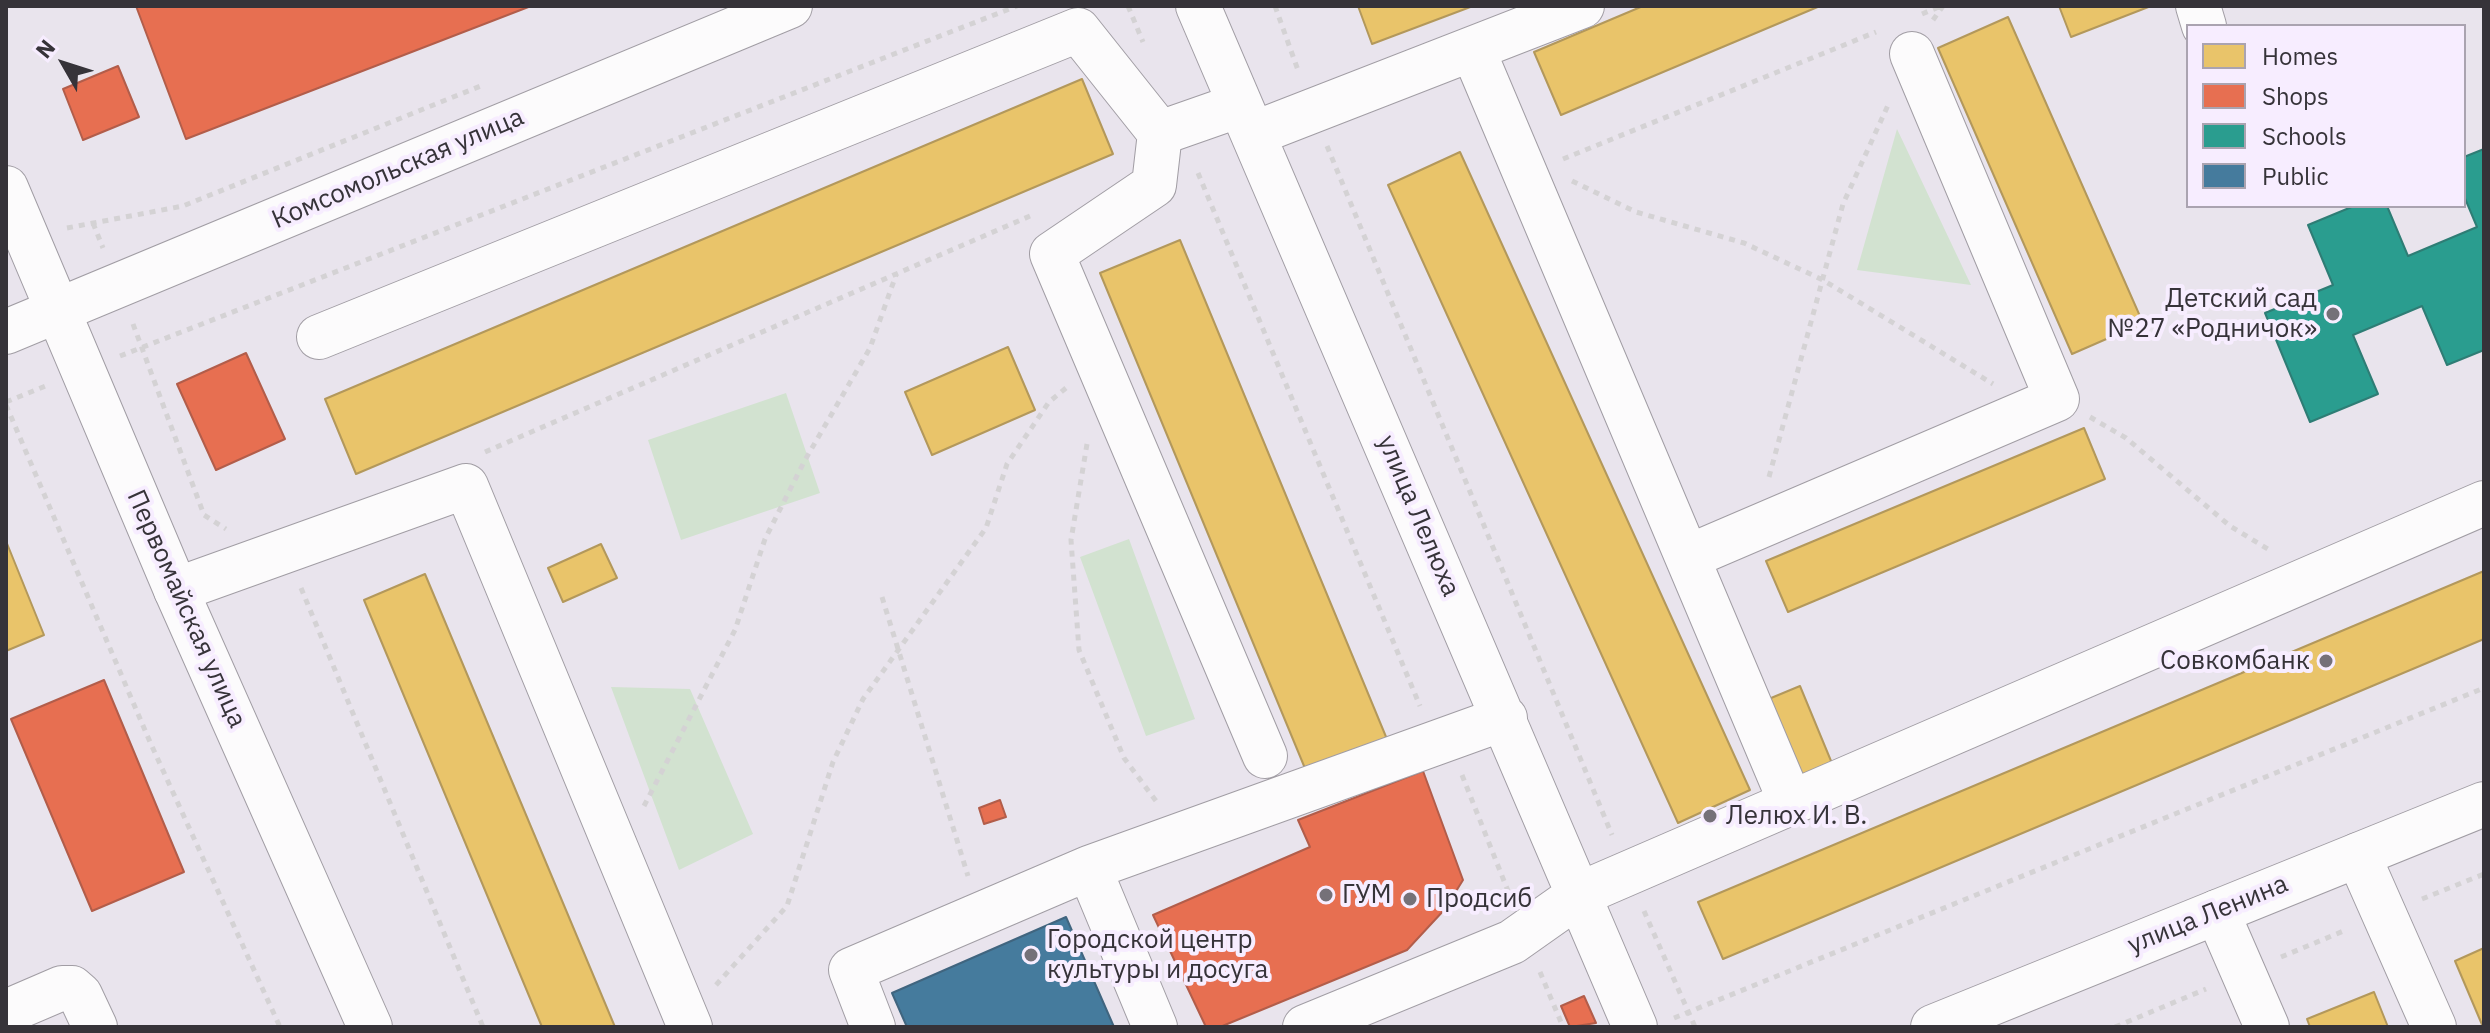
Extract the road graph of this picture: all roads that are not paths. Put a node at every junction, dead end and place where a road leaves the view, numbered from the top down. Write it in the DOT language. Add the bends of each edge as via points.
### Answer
graph roads {
  1 [pos="790,6"];
  2 [pos="1198,6"];
  3 [pos="1582,6"];
  4 [pos="1902,34"];
  5 [pos="1473,50"];
  6 [pos="1246,119"];
  7 [pos="1170,130"];
  8 [pos="6,188"];
  9 [pos="58,311"];
  10 [pos="6,332"];
  11 [pos="319,337"];
  12 [pos="2484,503"];
  13 [pos="1688,557"];
  14 [pos="176,590"];
  15 [pos="1505,718"];
  16 [pos="1265,756"];
  17 [pos="1791,803"];
  18 [pos="2484,804"];
  19 [pos="2358,855"];
  20 [pos="1089,868"];
  21 [pos="1580,894"];
  22 [pos="2217,912"];
  23 [pos="6,1012"];
  24 [pos="688,1023"];
  25 [pos="1650,1025"];
  26 [pos="95,1027"];
  27 [pos="370,1027"];
  28 [pos="873,1027"];
  29 [pos="1155,1027"];
  30 [pos="1305,1027"];
  31 [pos="1933,1027"];
  32 [pos="2267,1027"];
  33 [pos="2434,1027"];
  1 -- 9 [label="street, Комсомольская улица"];
  2 -- 6 [label="street, улица Лелюха"];
  3 -- 5 [label="street"];
  4 -- 13 [label="street" via="2046,404"];
  5 -- 6 [label="street" via="1312,111"];
  5 -- 13 [label="street" via="1530,160"];
  6 -- 7 [label="street"];
  6 -- 15 [label="street, улица Лелюха"];
  7 -- 11 [label="street" via="1078,30"];
  7 -- 16 [label="street" via="1154,185 1052,254"];
  8 -- 9 [label="street, Первомайская улица"];
  9 -- 10 [label="street, Комсомольская улица"];
  9 -- 14 [label="street, Первомайская улица"];
  12 -- 17 [label="street"];
  13 -- 17 [label="street"];
  14 -- 24 [label="street" via="466,486"];
  14 -- 27 [label="street, Первомайская улица"];
  15 -- 20 [label="street"];
  15 -- 21 [label="street, улица Лелюха"];
  17 -- 21 [label="street"];
  18 -- 19 [label="street, улица Ленина"];
  19 -- 22 [label="street, улица Ленина"];
  19 -- 33 [label="street"];
  20 -- 28 [label="street" via="851,970"];
  20 -- 29 [label="street"];
  21 -- 25 [label="street, улица Лелюха"];
  21 -- 30 [label="street" via="1512,942"];
  22 -- 31 [label="street, улица Ленина"];
  22 -- 32 [label="street"];
  23 -- 26 [label="street" via="72,988"];
}
